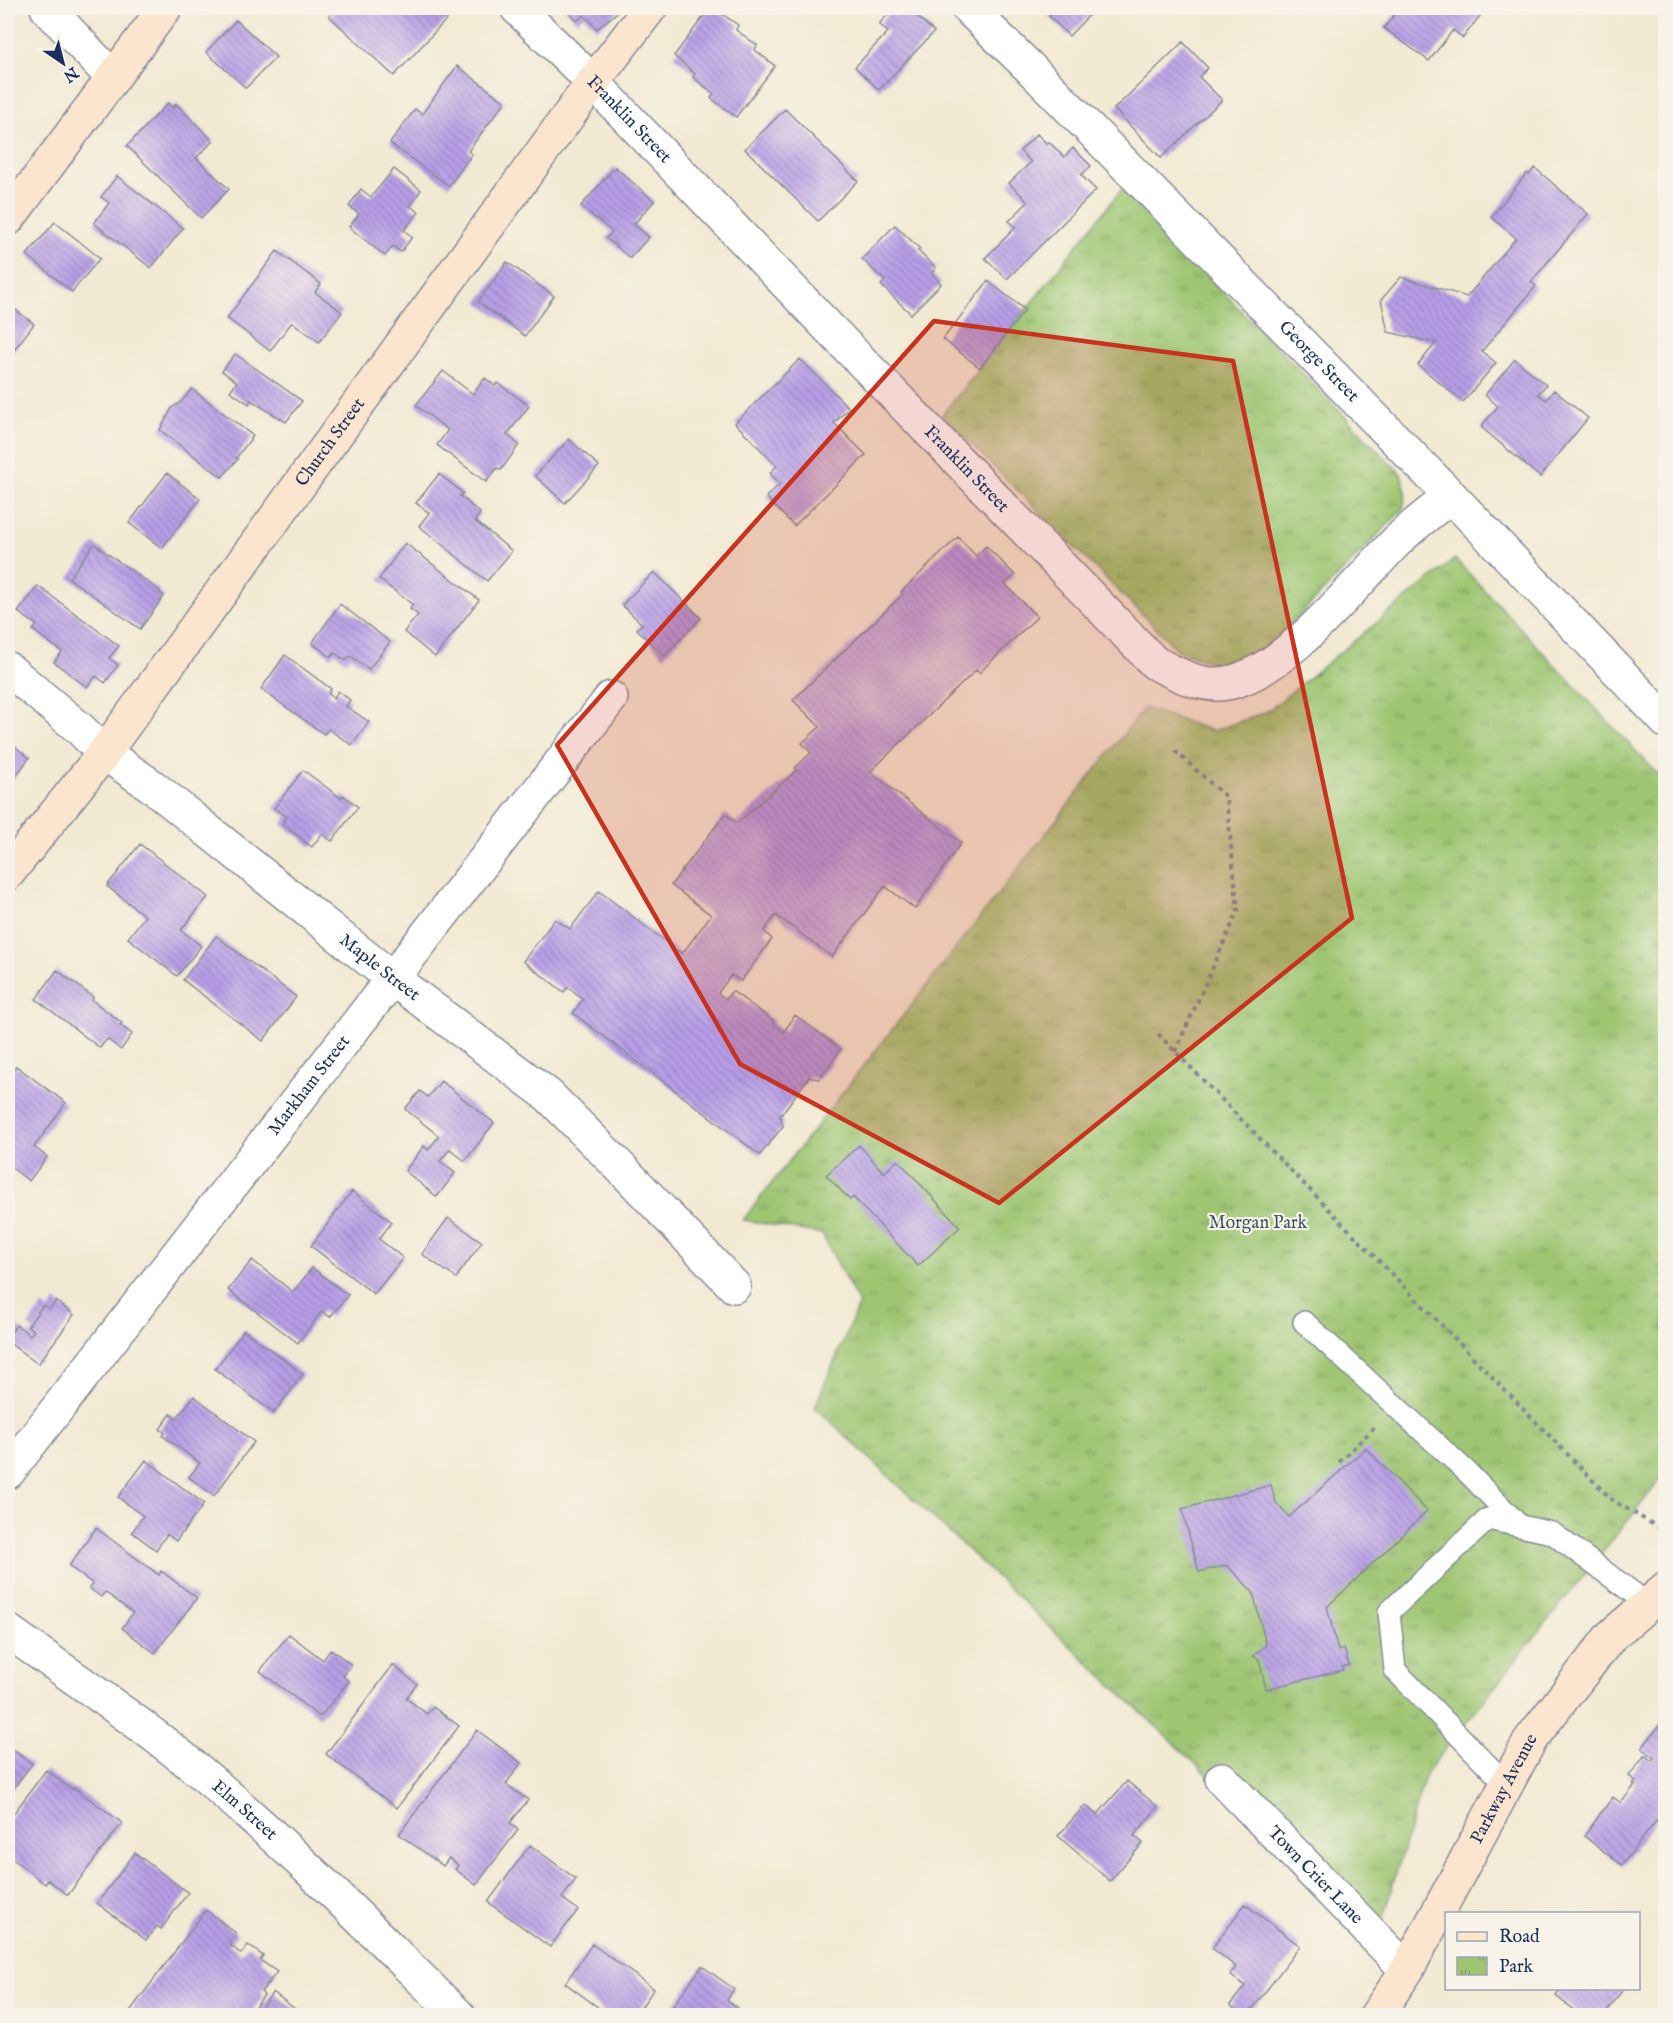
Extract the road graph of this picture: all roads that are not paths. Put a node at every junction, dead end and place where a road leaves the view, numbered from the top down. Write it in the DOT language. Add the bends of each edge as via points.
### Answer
graph roads {
  1 [pos="47,8"];
  2 [pos="165,8"];
  3 [pos="517,8"];
  4 [pos="650,8"];
  5 [pos="968,8"];
  6 [pos="113,78"];
  7 [pos="593,82"];
  8 [pos="8,219"];
  9 [pos="1451,496"];
  10 [pos="8,669"];
  11 [pos="611,698"];
  12 [pos="1665,721"];
  13 [pos="104,753"];
  14 [pos="8,873"];
  15 [pos="393,979"];
  16 [pos="734,1286"];
  17 [pos="1304,1322"];
  18 [pos="8,1472"];
  19 [pos="1520,1526"];
  20 [pos="1657,1596"];
  21 [pos="8,1631"];
  22 [pos="1222,1779"];
  23 [pos="1506,1784"];
  24 [pos="1407,1970"];
  25 [pos="459,2016"];
  26 [pos="1376,2016"];
  1 -- 6 [label="street"];
  2 -- 6 [label="street"];
  3 -- 7 [label="street, Franklin Street"];
  4 -- 7 [label="street, Church Street"];
  5 -- 9 [label="street, George Street"];
  6 -- 8 [label="street"];
  7 -- 9 [label="street, Franklin Street" via="1155,663 1194,682 1221,684 1254,674 1298,644 1400,538"];
  7 -- 13 [label="street, Church Street"];
  9 -- 12 [label="street, George Street"];
  10 -- 13 [label="street, Maple Street"];
  11 -- 15 [label="street, Markham Street"];
  13 -- 14 [label="street, Church Street"];
  13 -- 15 [label="street, Maple Street" via="152,786"];
  15 -- 16 [label="street, Maple Street" via="548,1095"];
  15 -- 18 [label="street, Markham Street"];
  17 -- 19 [label="lane"];
  19 -- 20 [label="lane" via="1552,1533"];
  19 -- 23 [label="lane" via="1488,1519 1389,1612 1395,1670"];
  20 -- 23 [label="street, Parkway Avenue" via="1611,1636 1531,1739"];
  21 -- 25 [label="street, Elm Street" via="218,1786 300,1860"];
  22 -- 24 [label="street, Town Crier Lane"];
  23 -- 24 [label="street, Parkway Avenue"];
  24 -- 26 [label="street, Parkway Avenue"];
}
